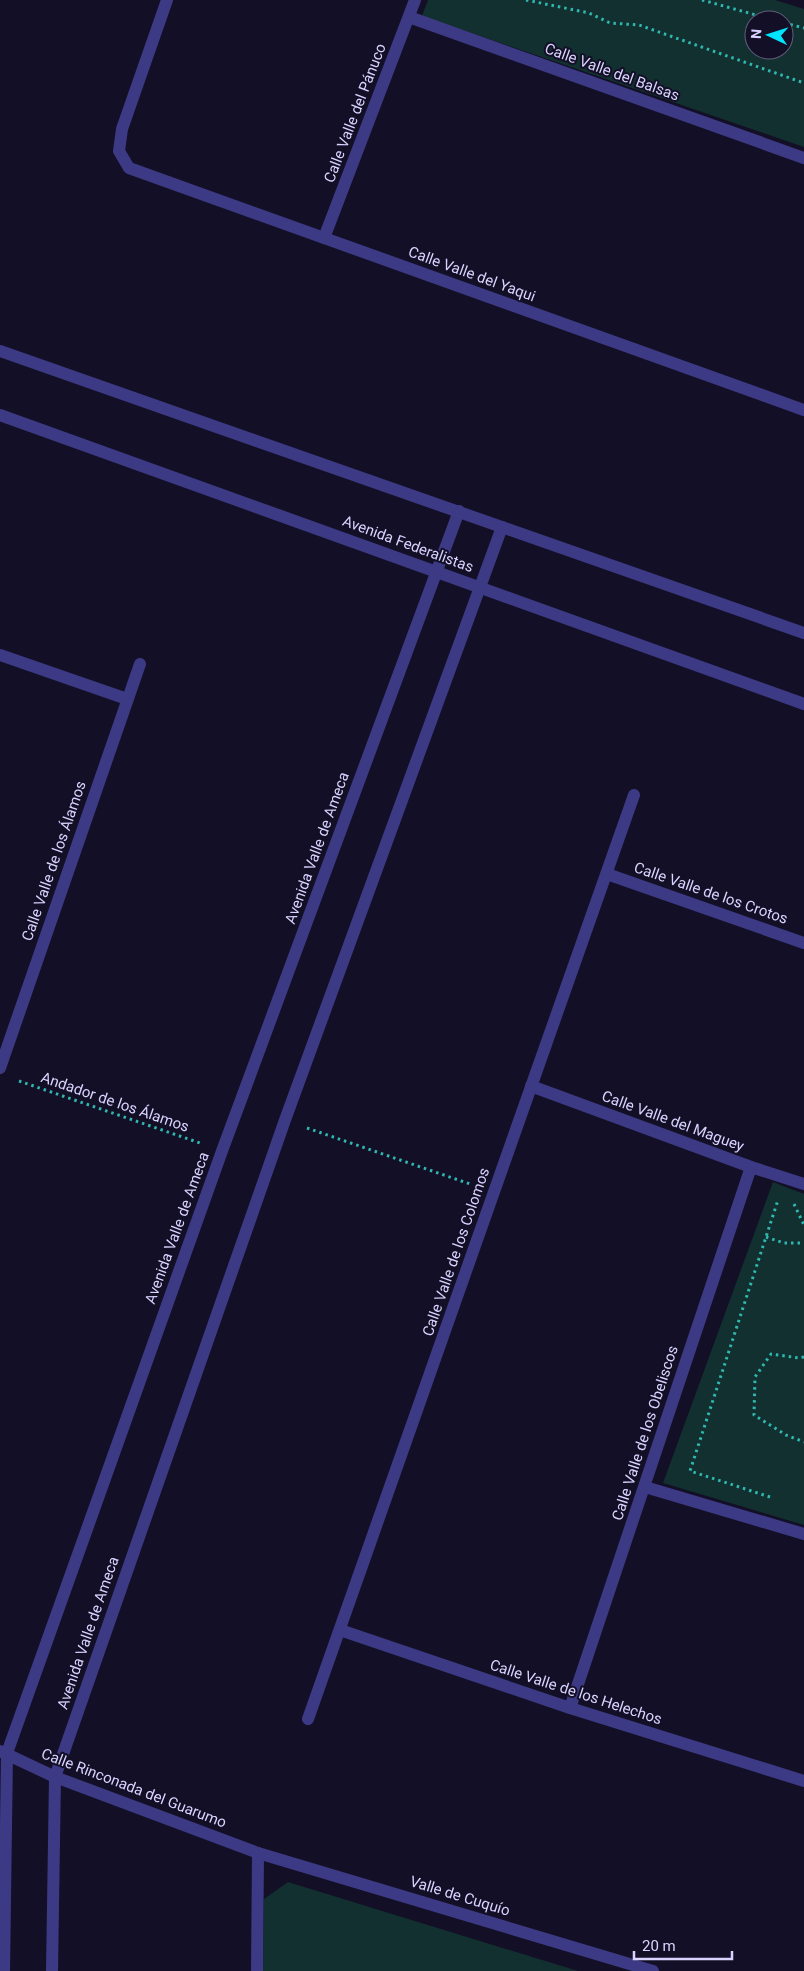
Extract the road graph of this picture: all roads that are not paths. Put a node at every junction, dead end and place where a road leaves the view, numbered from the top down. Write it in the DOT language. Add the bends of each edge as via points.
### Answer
graph roads {
  1 [pos="167,0"];
  2 [pos="415,0"];
  3 [pos="409,18"];
  4 [pos="804,158"];
  5 [pos="324,238"];
  6 [pos="0,351"];
  7 [pos="804,410"];
  8 [pos="0,415"];
  9 [pos="459,511"];
  10 [pos="502,527"];
  11 [pos="437,572"];
  12 [pos="480,587"];
  13 [pos="804,632"];
  14 [pos="0,655"];
  15 [pos="140,664"];
  16 [pos="127,699"];
  17 [pos="804,704"];
  18 [pos="634,795"];
  19 [pos="607,874"];
  20 [pos="804,943"];
  21 [pos="0,1068"];
  22 [pos="531,1086"];
  23 [pos="751,1168"];
  24 [pos="804,1184"];
  25 [pos="644,1487"];
  26 [pos="804,1534"];
  27 [pos="340,1630"];
  28 [pos="570,1708"];
  29 [pos="308,1719"];
  30 [pos="3,1751"];
  31 [pos="55,1777"];
  32 [pos="804,1781"];
  33 [pos="258,1853"];
  34 [pos="4,1971"];
  35 [pos="52,1971"];
  36 [pos="257,1971"];
  37 [pos="653,1971"];
  1 -- 5 [label="street, Calle Valle del Yaqui" via="122,129 118,151 129,168"];
  2 -- 3 [label="street, Calle Valle del Pánuco"];
  3 -- 4 [label="street, Calle Valle del Balsas"];
  3 -- 5 [label="street, Calle Valle del Pánuco"];
  5 -- 7 [label="street, Calle Valle del Yaqui"];
  6 -- 9 [label="street"];
  8 -- 11 [label="street, Avenida Federalistas"];
  9 -- 10 [label="street"];
  9 -- 11 [label="street, Avenida Valle de Ameca"];
  10 -- 12 [label="street, Avenida Valle de Ameca"];
  10 -- 13 [label="street"];
  11 -- 12 [label="street, Avenida Federalistas"];
  11 -- 30 [label="street, Avenida Valle de Ameca"];
  12 -- 17 [label="street, Avenida Federalistas"];
  12 -- 31 [label="street, Avenida Valle de Ameca" via="285,1120"];
  14 -- 16 [label="street"];
  15 -- 16 [label="street, Calle Valle de los Álamos"];
  16 -- 21 [label="street, Calle Valle de los Álamos"];
  18 -- 19 [label="street, Calle Valle de los Colomos"];
  19 -- 20 [label="street, Calle Valle de los Crotos"];
  19 -- 22 [label="street, Calle Valle de los Colomos"];
  22 -- 23 [label="street, Calle Valle del Maguey"];
  22 -- 27 [label="street, Calle Valle de los Colomos"];
  23 -- 24 [label="street, Calle Valle del Maguey"];
  23 -- 25 [label="street, Calle Valle de los Obeliscos"];
  25 -- 26 [label="street"];
  25 -- 28 [label="street, Calle Valle de los Obeliscos"];
  27 -- 28 [label="street, Calle Valle de los Helechos"];
  27 -- 29 [label="street, Calle Valle de los Colomos"];
  28 -- 32 [label="street, Calle Valle de los Helechos"];
  30 -- 31 [label="street, Calle Rinconada del Guarumo"];
  30 -- 34 [label="street, Avenida Valle de Ameca"];
  31 -- 33 [label="street, Calle Rinconada del Guarumo"];
  31 -- 35 [label="street, Avenida Valle de Ameca"];
  33 -- 36 [label="street"];
  33 -- 37 [label="street, Valle de Cuquío"];
}
